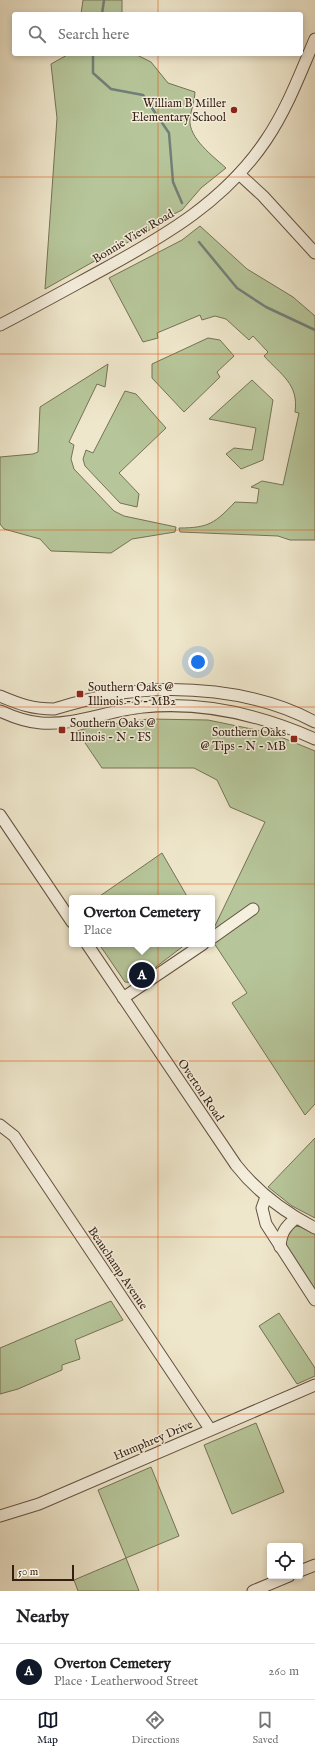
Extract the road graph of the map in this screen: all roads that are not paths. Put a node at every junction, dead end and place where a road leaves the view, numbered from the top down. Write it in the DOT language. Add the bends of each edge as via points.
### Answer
graph roads {
  1 [pos="315,39"];
  2 [pos="239,174"];
  3 [pos="315,253"];
  4 [pos="0,325"];
  5 [pos="0,696"];
  6 [pos="268,704"];
  7 [pos="47,709"];
  8 [pos="0,711"];
  9 [pos="263,719"];
  10 [pos="315,722"];
  11 [pos="47,724"];
  12 [pos="315,740"];
  13 [pos="0,815"];
  14 [pos="253,909"];
  15 [pos="69,918"];
  16 [pos="215,936"];
  17 [pos="89,947"];
  18 [pos="199,947"];
  19 [pos="123,998"];
  20 [pos="0,1124"];
  21 [pos="266,1197"];
  22 [pos="296,1218"];
  23 [pos="315,1228"];
  24 [pos="280,1247"];
  25 [pos="315,1300"];
  26 [pos="315,1385"];
  27 [pos="210,1429"];
  28 [pos="0,1516"];
  29 [pos="315,1565"];
  30 [pos="303,1570"];
  31 [pos="282,1579"];
  32 [pos="253,1591"];
  1 -- 2 [label="street, Bonnie View Road" via="283,112 265,141"];
  2 -- 3 [label="street" via="263,196"];
  2 -- 4 [label="street, Bonnie View Road" via="218,195 167,234"];
  5 -- 7 [label="street" via="28,707"];
  6 -- 7 [label="street" via="215,693 163,689 109,695"];
  6 -- 9 [label="street"];
  6 -- 10 [label="street"];
  7 -- 11 [label="street"];
  8 -- 11 [label="street" via="18,719"];
  9 -- 11 [label="street" via="200,707 144,707"];
  9 -- 12 [label="street"];
  13 -- 15 [label="street"];
  14 -- 16 [label="street"];
  17 -- 19 [label="street, Overton Road"];
  18 -- 19 [label="street"];
  19 -- 21 [label="street, Overton Road" via="236,1165"];
  20 -- 27 [label="street, Beauchamp Avenue" via="14,1136"];
  21 -- 22 [label="street, Overton Road"];
  21 -- 24 [label="street" via="262,1208 263,1217"];
  22 -- 23 [label="street, Overton Road"];
  22 -- 24 [label="street" via="281,1235"];
  24 -- 25 [label="street"];
  26 -- 27 [label="street, Humphrey Drive"];
  27 -- 28 [label="street, Humphrey Drive" via="39,1504"];
  29 -- 30 [label="street"];
  31 -- 32 [label="street"];
}
